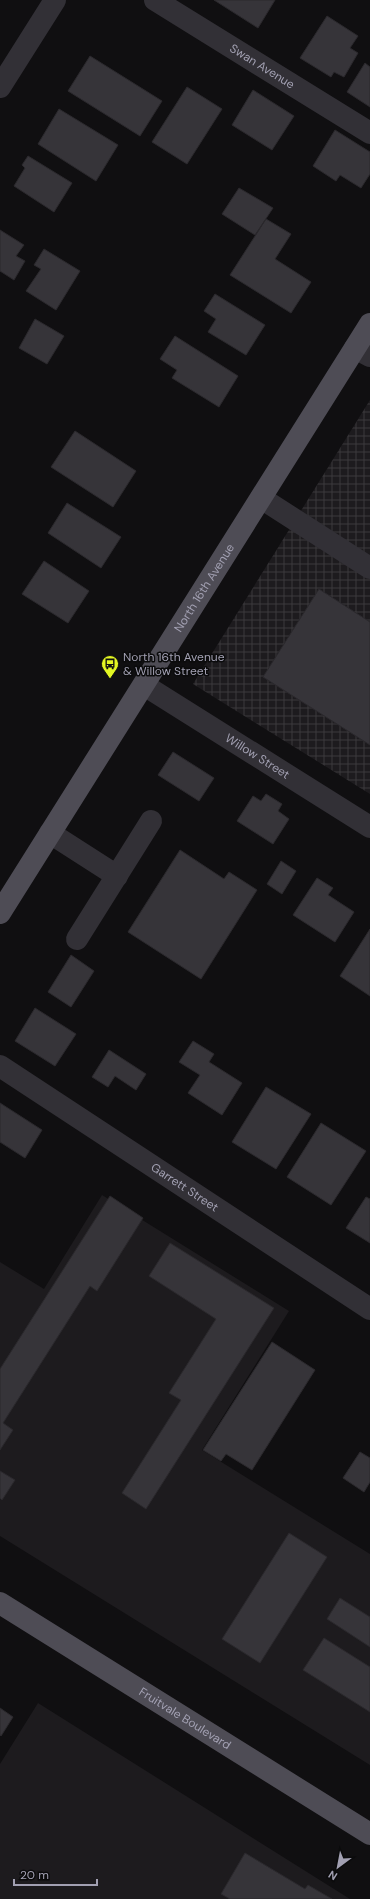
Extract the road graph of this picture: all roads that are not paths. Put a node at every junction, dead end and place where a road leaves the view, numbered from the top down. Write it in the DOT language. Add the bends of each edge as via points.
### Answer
graph roads {
  1 [pos="55,0"];
  2 [pos="154,0"];
  3 [pos="0,87"];
  4 [pos="370,133"];
  5 [pos="370,324"];
  6 [pos="363,352"];
  7 [pos="261,498"];
  8 [pos="370,568"];
  9 [pos="144,685"];
  10 [pos="152,821"];
  11 [pos="370,827"];
  12 [pos="50,833"];
  13 [pos="117,876"];
  14 [pos="0,913"];
  15 [pos="77,939"];
  16 [pos="0,1066"];
  17 [pos="370,1308"];
  18 [pos="0,1604"];
  19 [pos="370,1834"];
  1 -- 3 [label="street"];
  2 -- 4 [label="street, Swan Avenue"];
  5 -- 6 [label="main road, North 16th Avenue"];
  6 -- 7 [label="main road, North 16th Avenue"];
  7 -- 8 [label="street"];
  7 -- 9 [label="main road, North 16th Avenue"];
  9 -- 11 [label="street, Willow Street"];
  9 -- 12 [label="main road, North 16th Avenue"];
  10 -- 13 [label="street"];
  12 -- 13 [label="street"];
  12 -- 14 [label="main road, North 16th Avenue"];
  13 -- 15 [label="street"];
  16 -- 17 [label="street, Garrett Street"];
  18 -- 19 [label="main road, Fruitvale Boulevard"];
}
